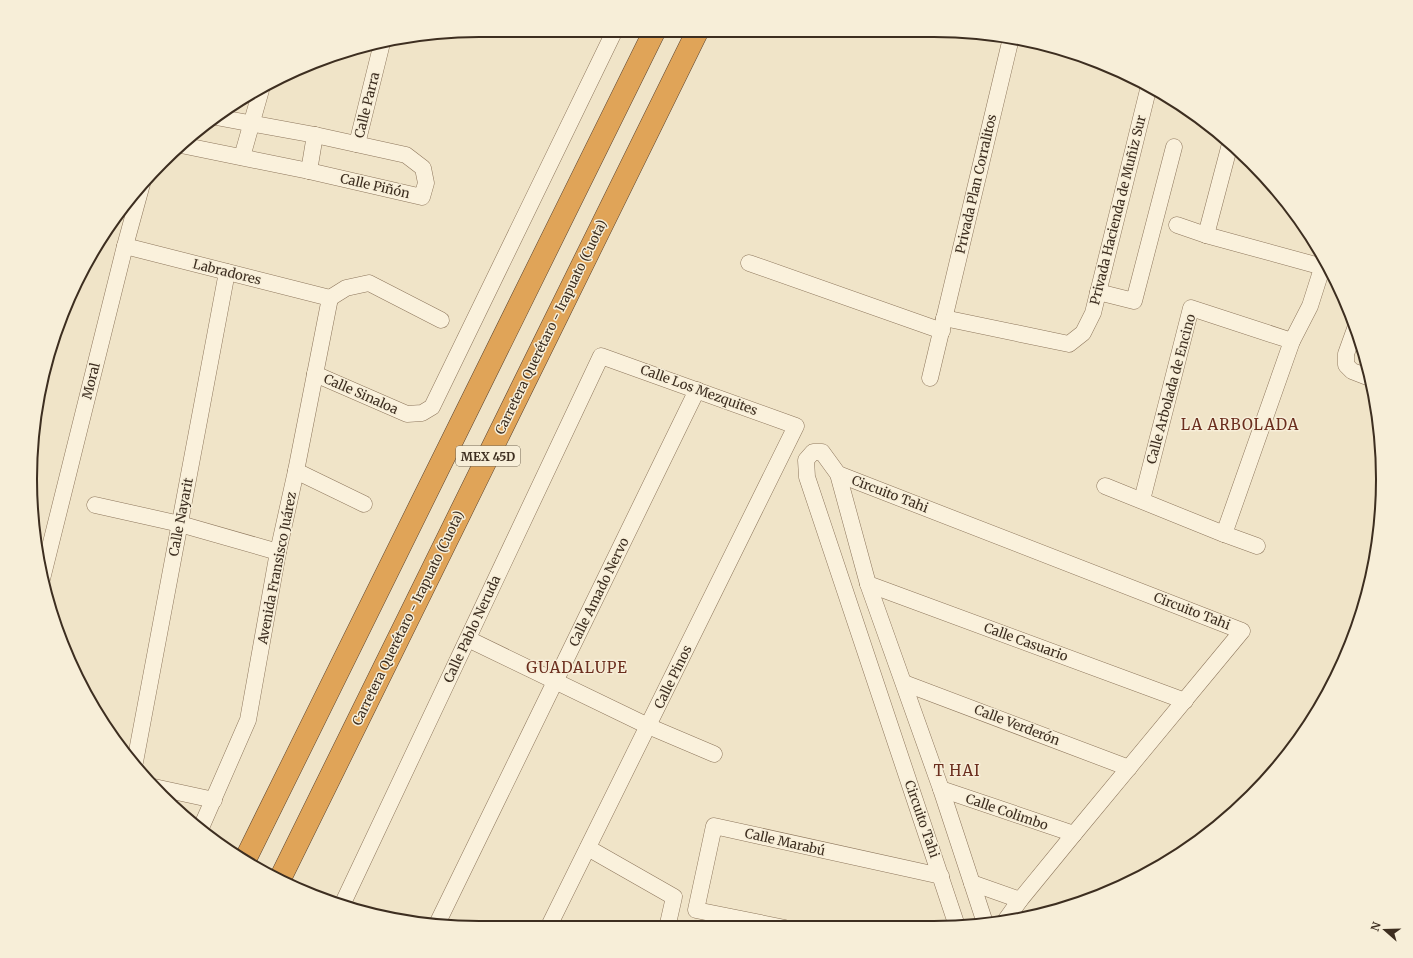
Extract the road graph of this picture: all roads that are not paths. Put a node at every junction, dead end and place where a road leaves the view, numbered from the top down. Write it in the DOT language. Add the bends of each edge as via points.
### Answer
graph roads {
  1 [pos="612,37"];
  2 [pos="652,37"];
  3 [pos="695,37"];
  4 [pos="1010,44"];
  5 [pos="381,48"];
  6 [pos="1147,92"];
  7 [pos="260,95"];
  8 [pos="223,118"];
  9 [pos="252,124"];
  10 [pos="315,135"];
  11 [pos="357,144"];
  12 [pos="189,146"];
  13 [pos="1174,147"];
  14 [pos="1228,150"];
  15 [pos="242,157"];
  16 [pos="309,170"];
  17 [pos="138,198"];
  18 [pos="1178,225"];
  19 [pos="1206,235"];
  20 [pos="125,246"];
  21 [pos="1319,263"];
  22 [pos="749,264"];
  23 [pos="1322,269"];
  24 [pos="227,272"];
  25 [pos="1098,292"];
  26 [pos="330,298"];
  27 [pos="440,320"];
  28 [pos="943,325"];
  29 [pos="1353,336"];
  30 [pos="1292,341"];
  31 [pos="601,356"];
  32 [pos="315,374"];
  33 [pos="1364,376"];
  34 [pos="930,378"];
  35 [pos="697,390"];
  36 [pos="796,426"];
  37 [pos="296,471"];
  38 [pos="838,474"];
  39 [pos="1105,486"];
  40 [pos="1142,500"];
  41 [pos="364,504"];
  42 [pos="95,505"];
  43 [pos="180,524"];
  44 [pos="1224,534"];
  45 [pos="1257,546"];
  46 [pos="278,552"];
  47 [pos="45,566"];
  48 [pos="868,584"];
  49 [pos="468,639"];
  50 [pos="556,681"];
  51 [pos="904,683"];
  52 [pos="1184,701"];
  53 [pos="648,726"];
  54 [pos="714,754"];
  55 [pos="136,757"];
  56 [pos="1130,768"];
  57 [pos="163,789"];
  58 [pos="941,789"];
  59 [pos="214,800"];
  60 [pos="203,824"];
  61 [pos="1074,834"];
  62 [pos="588,848"];
  63 [pos="247,856"];
  64 [pos="282,874"];
  65 [pos="941,876"];
  66 [pos="972,883"];
  67 [pos="344,900"];
  68 [pos="1020,900"];
  69 [pos="1010,914"];
  70 [pos="984,918"];
  71 [pos="439,919"];
  72 [pos="955,920"];
  73 [pos="552,921"];
  74 [pos="669,921"];
  75 [pos="750,921"];
  1 -- 32 [label="street, Calle Sinaloa" via="432,408 422,413 407,414"];
  2 -- 63 [label="highway, MEX 45D"];
  3 -- 64 [label="highway, Carretera Querétaro - Irapuato (Cuota) / MEX 45D"];
  4 -- 28 [label="street, Privada Plan Corralitos"];
  5 -- 11 [label="street, Calle Parra"];
  6 -- 25 [label="street, Privada Hacienda de Muñiz Sur"];
  7 -- 9 [label="street"];
  8 -- 9 [label="street, Calle Piñón"];
  9 -- 10 [label="street, Calle Piñón"];
  9 -- 15 [label="street"];
  10 -- 11 [label="street, Calle Piñón"];
  10 -- 16 [label="street"];
  11 -- 16 [label="street, Calle Piñón" via="406,155 423,168 426,183 422,197"];
  12 -- 15 [label="street, Calle Piñón"];
  13 -- 25 [label="street" via="1134,301"];
  14 -- 19 [label="street"];
  15 -- 16 [label="street, Calle Piñón"];
  17 -- 20 [label="street, Moral"];
  18 -- 19 [label="street"];
  19 -- 21 [label="street"];
  20 -- 24 [label="street, Labradores"];
  20 -- 47 [label="street, Moral"];
  22 -- 28 [label="street"];
  23 -- 30 [label="street" via="1310,306"];
  24 -- 26 [label="street, Labradores"];
  24 -- 43 [label="street, Calle Nayarit"];
  25 -- 28 [label="street, Privada Hacienda de Muñiz Sur" via="1093,313 1083,333 1069,344"];
  26 -- 27 [label="street" via="346,288 369,283"];
  26 -- 32 [label="street, Avenida Fransisco Juárez"];
  28 -- 34 [label="street, Privada Plan Corralitos"];
  29 -- 33 [label="street" via="1346,354 1346,366"];
  30 -- 40 [label="street, Calle Arbolada de Encino" via="1191,308"];
  30 -- 44 [label="street"];
  31 -- 35 [label="street, Calle Los Mezquites"];
  31 -- 49 [label="street, Calle Pablo Neruda"];
  32 -- 37 [label="street, Avenida Fransisco Juárez"];
  35 -- 36 [label="street, Calle Los Mezquites"];
  35 -- 50 [label="street, Calle Amado Nervo"];
  36 -- 53 [label="street, Calle Pinos"];
  37 -- 41 [label="street"];
  37 -- 46 [label="street, Avenida Fransisco Juárez"];
  38 -- 48 [label="street, Circuito Tahi"];
  38 -- 52 [label="street, Circuito Tahi" via="1242,631"];
  38 -- 65 [label="street, Circuito Tahi" via="822,452 813,452 806,460 807,477"];
  39 -- 40 [label="street"];
  40 -- 44 [label="street"];
  42 -- 43 [label="street"];
  43 -- 46 [label="street"];
  43 -- 55 [label="street, Calle Nayarit"];
  44 -- 45 [label="street"];
  46 -- 59 [label="street, Avenida Fransisco Juárez" via="248,720"];
  48 -- 51 [label="street, Circuito Tahi"];
  48 -- 52 [label="street, Calle Casuario"];
  49 -- 50 [label="street"];
  49 -- 67 [label="street, Calle Pablo Neruda"];
  50 -- 53 [label="street"];
  50 -- 71 [label="street, Calle Amado Nervo"];
  51 -- 56 [label="street, Calle Verderón"];
  51 -- 58 [label="street, Circuito Tahi"];
  52 -- 56 [label="street, Circuito Tahi"];
  53 -- 54 [label="street"];
  53 -- 62 [label="street, Calle Pinos"];
  56 -- 61 [label="street, Circuito Tahi"];
  57 -- 59 [label="street"];
  58 -- 61 [label="street, Calle Colimbo"];
  58 -- 66 [label="street, Circuito Tahi"];
  59 -- 60 [label="street, Avenida Fransisco Juárez"];
  61 -- 68 [label="street, Circuito Tahi"];
  62 -- 73 [label="street, Calle Pinos"];
  62 -- 74 [label="street" via="674,897"];
  65 -- 72 [label="street, Circuito Tahi"];
  65 -- 75 [label="street, Calle Marabú" via="714,826 696,910"];
  66 -- 68 [label="street"];
  66 -- 70 [label="street, Circuito Tahi"];
  68 -- 69 [label="street, Circuito Tahi"];
}
